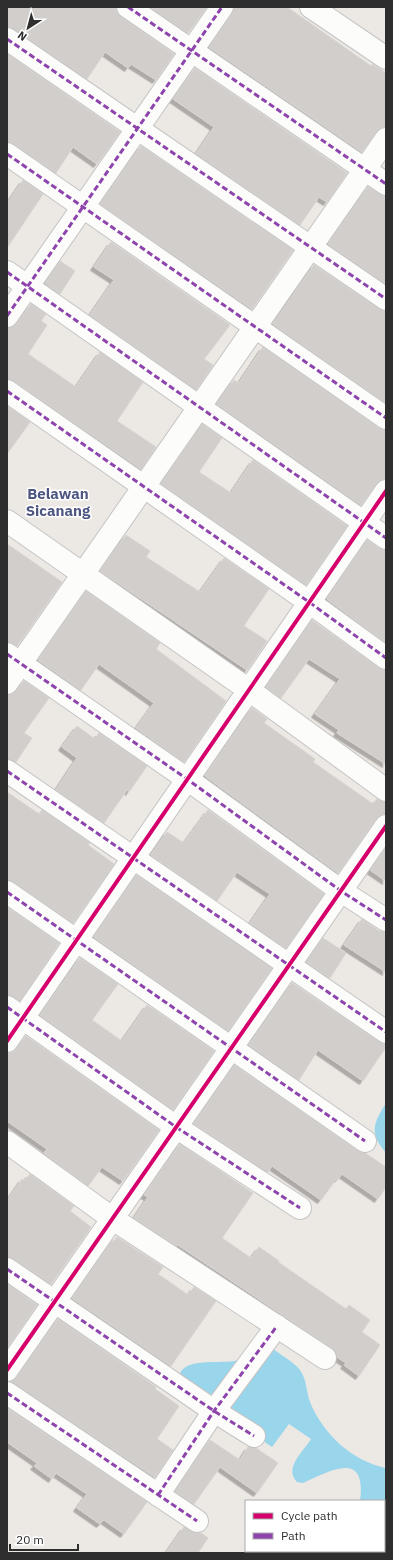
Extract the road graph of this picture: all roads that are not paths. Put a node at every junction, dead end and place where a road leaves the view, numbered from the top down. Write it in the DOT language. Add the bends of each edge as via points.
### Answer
graph roads {
  1 [pos="128,7"];
  2 [pos="222,7"];
  3 [pos="311,7"];
  4 [pos="7,40"];
  5 [pos="191,51"];
  6 [pos="386,58"];
  7 [pos="136,130"];
  8 [pos="386,139"];
  9 [pos="7,154"];
  10 [pos="365,170"];
  11 [pos="386,184"];
  12 [pos="83,207"];
  13 [pos="310,248"];
  14 [pos="7,272"];
  15 [pos="27,287"];
  16 [pos="386,299"];
  17 [pos="7,316"];
  18 [pos="255,327"];
  19 [pos="7,391"];
  20 [pos="199,406"];
  21 [pos="386,418"];
  22 [pos="143,486"];
  23 [pos="386,491"];
  24 [pos="7,521"];
  25 [pos="365,522"];
  26 [pos="386,538"];
  27 [pos="82,573"];
  28 [pos="309,602"];
  29 [pos="386,658"];
  30 [pos="14,659"];
  31 [pos="7,683"];
  32 [pos="249,690"];
  33 [pos="7,771"];
  34 [pos="187,780"];
  35 [pos="386,790"];
  36 [pos="386,826"];
  37 [pos="133,858"];
  38 [pos="341,891"];
  39 [pos="7,892"];
  40 [pos="386,920"];
  41 [pos="76,940"];
  42 [pos="289,965"];
  43 [pos="15,1012"];
  44 [pos="386,1032"];
  45 [pos="7,1041"];
  46 [pos="231,1048"];
  47 [pos="176,1127"];
  48 [pos="365,1141"];
  49 [pos="7,1142"];
  50 [pos="300,1208"];
  51 [pos="112,1219"];
  52 [pos="7,1269"];
  53 [pos="54,1303"];
  54 [pos="277,1326"];
  55 [pos="325,1358"];
  56 [pos="7,1370"];
  57 [pos="7,1393"];
  58 [pos="214,1411"];
  59 [pos="254,1436"];
  60 [pos="158,1495"];
  61 [pos="197,1521"];
  1 -- 5 [label="street"];
  2 -- 5 [label="street"];
  3 -- 6 [label="street"];
  4 -- 7 [label="street"];
  5 -- 7 [label="street"];
  5 -- 10 [label="street"];
  7 -- 12 [label="street"];
  7 -- 13 [label="street"];
  8 -- 10 [label="street"];
  9 -- 12 [label="street"];
  10 -- 11 [label="street"];
  10 -- 13 [label="street"];
  12 -- 15 [label="street"];
  12 -- 18 [label="street"];
  13 -- 16 [label="street"];
  13 -- 18 [label="street"];
  14 -- 15 [label="street"];
  15 -- 17 [label="street"];
  15 -- 20 [label="street"];
  18 -- 20 [label="street"];
  18 -- 21 [label="street"];
  19 -- 22 [label="street"];
  20 -- 22 [label="street"];
  20 -- 25 [label="street"];
  22 -- 27 [label="street"];
  22 -- 28 [label="street"];
  23 -- 25 [label="street"];
  24 -- 27 [label="street"];
  25 -- 26 [label="street"];
  25 -- 28 [label="street"];
  27 -- 30 [label="street"];
  27 -- 32 [label="street"];
  28 -- 29 [label="street"];
  28 -- 32 [label="street"];
  30 -- 31 [label="street"];
  30 -- 34 [label="street"];
  32 -- 34 [label="street"];
  32 -- 35 [label="street"];
  33 -- 37 [label="street"];
  34 -- 37 [label="street"];
  34 -- 38 [label="street"];
  36 -- 38 [label="street"];
  37 -- 41 [label="street"];
  37 -- 42 [label="street"];
  38 -- 40 [label="street"];
  38 -- 42 [label="street"];
  39 -- 41 [label="street"];
  41 -- 43 [label="street"];
  41 -- 46 [label="street"];
  42 -- 44 [label="street"];
  42 -- 46 [label="street"];
  43 -- 45 [label="street"];
  43 -- 47 [label="street"];
  46 -- 47 [label="street"];
  46 -- 48 [label="street"];
  47 -- 50 [label="street"];
  47 -- 51 [label="street"];
  49 -- 51 [label="street"];
  51 -- 53 [label="street"];
  51 -- 54 [label="street"];
  52 -- 53 [label="street"];
  53 -- 56 [label="street"];
  53 -- 58 [label="street"];
  54 -- 55 [label="street"];
  54 -- 58 [label="street"];
  57 -- 60 [label="street"];
  58 -- 59 [label="street"];
  58 -- 60 [label="street"];
  60 -- 61 [label="street"];
}
